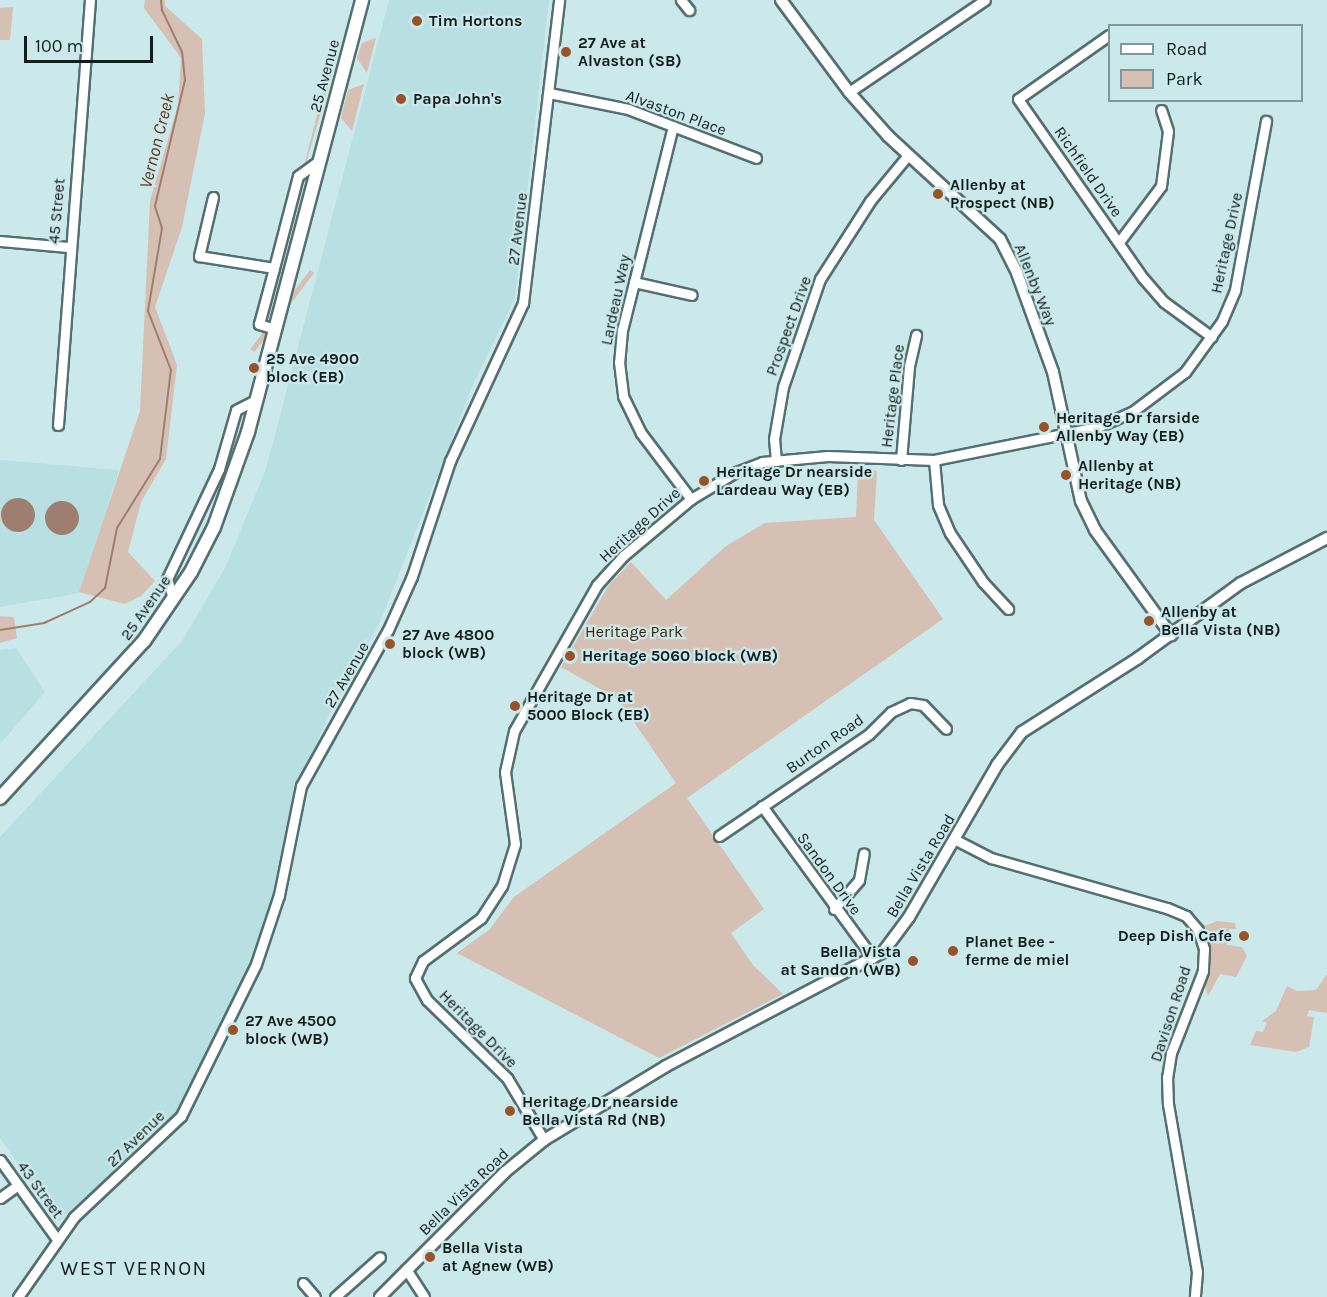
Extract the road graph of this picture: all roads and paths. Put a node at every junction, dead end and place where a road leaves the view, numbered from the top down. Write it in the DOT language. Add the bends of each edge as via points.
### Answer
graph roads {
  1 [pos="90,0"];
  2 [pos="362,0"];
  3 [pos="559,0"];
  4 [pos="681,0"];
  5 [pos="781,0"];
  6 [pos="985,0"];
  7 [pos="689,10"];
  8 [pos="1108,35"];
  9 [pos="849,92"];
  10 [pos="549,93"];
  11 [pos="1161,110"];
  12 [pos="1266,121"];
  13 [pos="673,126"];
  14 [pos="908,154"];
  15 [pos="756,158"];
  16 [pos="320,161"];
  17 [pos="213,197"];
  18 [pos="0,242"];
  19 [pos="1119,242"];
  20 [pos="69,247"];
  21 [pos="274,268"];
  22 [pos="634,282"];
  23 [pos="692,295"];
  24 [pos="275,329"];
  25 [pos="916,335"];
  26 [pos="1212,337"];
  27 [pos="256,400"];
  28 [pos="58,425"];
  29 [pos="1068,434"];
  30 [pos="901,460"];
  31 [pos="933,460"];
  32 [pos="776,461"];
  33 [pos="691,499"];
  34 [pos="1327,538"];
  35 [pos="172,595"];
  36 [pos="1008,609"];
  37 [pos="1171,635"];
  38 [pos="946,729"];
  39 [pos="0,798"];
  40 [pos="762,806"];
  41 [pos="719,836"];
  42 [pos="954,839"];
  43 [pos="864,853"];
  44 [pos="834,909"];
  45 [pos="873,958"];
  46 [pos="544,1140"];
  47 [pos="0,1160"];
  48 [pos="18,1185"];
  49 [pos="0,1198"];
  50 [pos="56,1238"];
  51 [pos="380,1257"];
  52 [pos="406,1269"];
  53 [pos="303,1283"];
  54 [pos="18,1297"];
  55 [pos="315,1297"];
  56 [pos="335,1297"];
  57 [pos="380,1297"];
  58 [pos="424,1297"];
  59 [pos="1195,1297"];
  1 -- 20 [label="street, 45 Street"];
  2 -- 16 [label="main road, 25 Avenue"];
  3 -- 10 [label="street, 27 Avenue"];
  4 -- 7 [label="street"];
  5 -- 9 [label="street, Allenby Way"];
  6 -- 9 [label="street"];
  8 -- 19 [label="street, Richfield Drive" via="1018,99"];
  9 -- 14 [label="street, Allenby Way"];
  10 -- 13 [label="street, Alvaston Place" via="628,109"];
  10 -- 50 [label="street, 27 Avenue" via="523,303 450,461 412,576 388,630 301,786 279,895 256,964 181,1116"];
  11 -- 19 [label="street" via="1168,131 1161,186"];
  12 -- 26 [label="street, Heritage Drive" via="1235,290"];
  13 -- 15 [label="street, Alvaston Place"];
  13 -- 22 [label="street, Lardeau Way"];
  14 -- 29 [label="street, Allenby Way" via="1000,239 1017,273 1053,372"];
  14 -- 32 [label="street, Prospect Drive" via="870,201 820,279 783,387 774,439"];
  16 -- 21 [label="street" via="298,176"];
  16 -- 24 [label="main road, 25 Avenue"];
  17 -- 21 [label="street" via="199,256"];
  18 -- 20 [label="street"];
  19 -- 26 [label="street, Richfield Drive" via="1164,302"];
  20 -- 28 [label="street, 45 Street"];
  21 -- 24 [label="street" via="259,324"];
  22 -- 23 [label="street"];
  22 -- 33 [label="street, Lardeau Way" via="620,354 623,396 641,433"];
  24 -- 27 [label="main road, 25 Avenue"];
  25 -- 30 [label="street, Heritage Place" via="909,366"];
  26 -- 29 [label="street, Heritage Drive" via="1185,372 1132,412 1098,427"];
  27 -- 35 [label="street, 25 Avenue" via="236,410 219,470 166,579"];
  27 -- 39 [label="main road, 25 Avenue" via="224,504 176,597 133,655"];
  29 -- 31 [label="street, Heritage Drive"];
  29 -- 37 [label="street, Allenby Way" via="1081,501 1095,530"];
  30 -- 31 [label="street, Heritage Drive"];
  30 -- 32 [label="street, Heritage Drive" via="828,456"];
  31 -- 36 [label="street" via="938,505 950,533 983,582"];
  32 -- 33 [label="street, Heritage Drive" via="734,473"];
  33 -- 46 [label="street, Heritage Drive" via="623,556 597,585 514,730 505,771 515,844 502,886 481,918 423,961 416,971 422,994 497,1066"];
  34 -- 37 [label="street, Bella Vista Road" via="1240,583"];
  37 -- 42 [label="street, Bella Vista Road" via="1022,732 997,765"];
  38 -- 40 [label="street, Burton Road" via="923,705 910,703 891,712 869,734"];
  40 -- 41 [label="street, Burton Road"];
  40 -- 44 [label="street, Sandon Drive"];
  42 -- 45 [label="street, Bella Vista Road" via="895,939"];
  42 -- 59 [label="street, Davison Road" via="991,858 1167,908 1186,916 1198,930 1204,949 1203,971 1171,1053 1167,1077 1168,1104 1197,1272"];
  43 -- 44 [label="street" via="858,880"];
  44 -- 45 [label="street, Sandon Drive"];
  45 -- 46 [label="street, Bella Vista Road" via="675,1060"];
  46 -- 52 [label="street, Bella Vista Road" via="505,1172"];
  47 -- 48 [label="street, 43 Street"];
  48 -- 49 [label="street"];
  48 -- 50 [label="street, 43 Street"];
  50 -- 54 [label="street, 27 Avenue"];
  51 -- 56 [label="street"];
  52 -- 57 [label="street, Bella Vista Road"];
  52 -- 58 [label="street"];
  53 -- 55 [label="street"];
}
